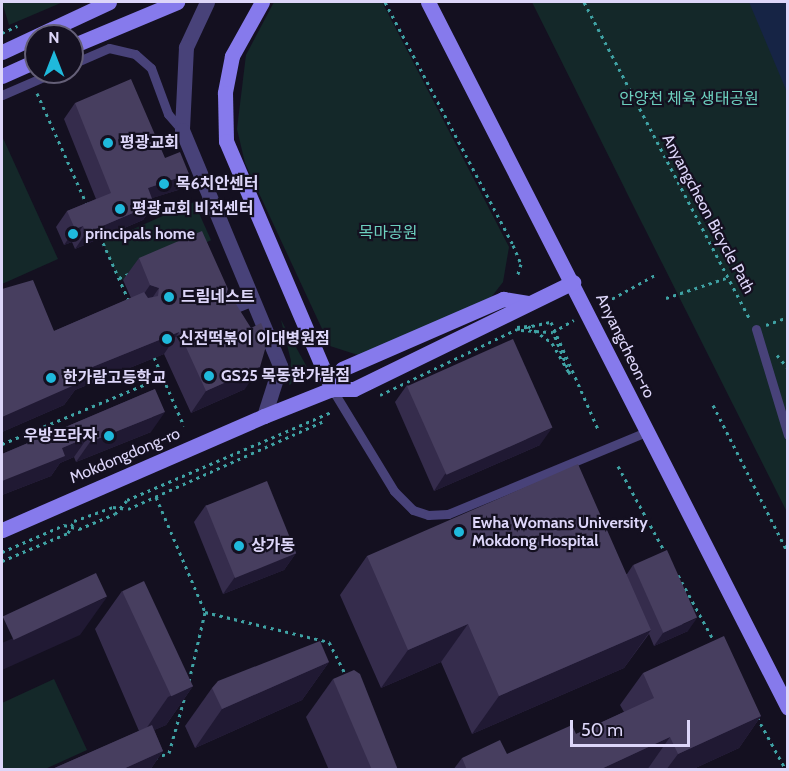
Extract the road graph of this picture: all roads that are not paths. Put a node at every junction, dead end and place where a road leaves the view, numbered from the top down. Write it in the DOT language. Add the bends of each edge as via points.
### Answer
graph roads {
  1 [pos="109,2"];
  2 [pos="177,2"];
  3 [pos="428,2"];
  4 [pos="207,3"];
  5 [pos="257,7"];
  6 [pos="84,41"];
  7 [pos="2,52"];
  8 [pos="84,59"];
  9 [pos="24,66"];
  10 [pos="2,76"];
  11 [pos="27,84"];
  12 [pos="2,95"];
  13 [pos="182,130"];
  14 [pos="573,282"];
  15 [pos="255,300"];
  16 [pos="528,303"];
  17 [pos="216,317"];
  18 [pos="756,329"];
  19 [pos="332,389"];
  20 [pos="264,416"];
  21 [pos="646,432"];
  22 [pos="788,435"];
  23 [pos="2,530"];
  24 [pos="788,708"];
  1 -- 7 [label="main road"];
  2 -- 6 [label="main road"];
  3 -- 14 [label="main road, Anyangcheon-ro"];
  4 -- 13 [label="street" via="186,47"];
  5 -- 19 [label="main road" via="227,75 226,141"];
  8 -- 13 [label="lane" via="109,48 135,54 151,68 168,114"];
  9 -- 10 [label="main road"];
  11 -- 12 [label="lane"];
  13 -- 15 [label="street"];
  14 -- 16 [label="main road, Mokdongdong-ro"];
  14 -- 21 [label="main road, Anyangcheon-ro"];
  15 -- 17 [label="lane"];
  15 -- 20 [label="street" via="280,366"];
  16 -- 19 [label="main road, Mokdongdong-ro" via="363,385"];
  16 -- 19 [label="main road, Mokdongdong-ro" via="503,299 342,369"];
  18 -- 22 [label="lane"];
  19 -- 20 [label="main road, Mokdongdong-ro"];
  19 -- 21 [label="lane" via="340,408 404,502 428,515 448,513"];
  20 -- 23 [label="main road, Mokdongdong-ro"];
  21 -- 24 [label="main road, Anyangcheon-ro"];
}
